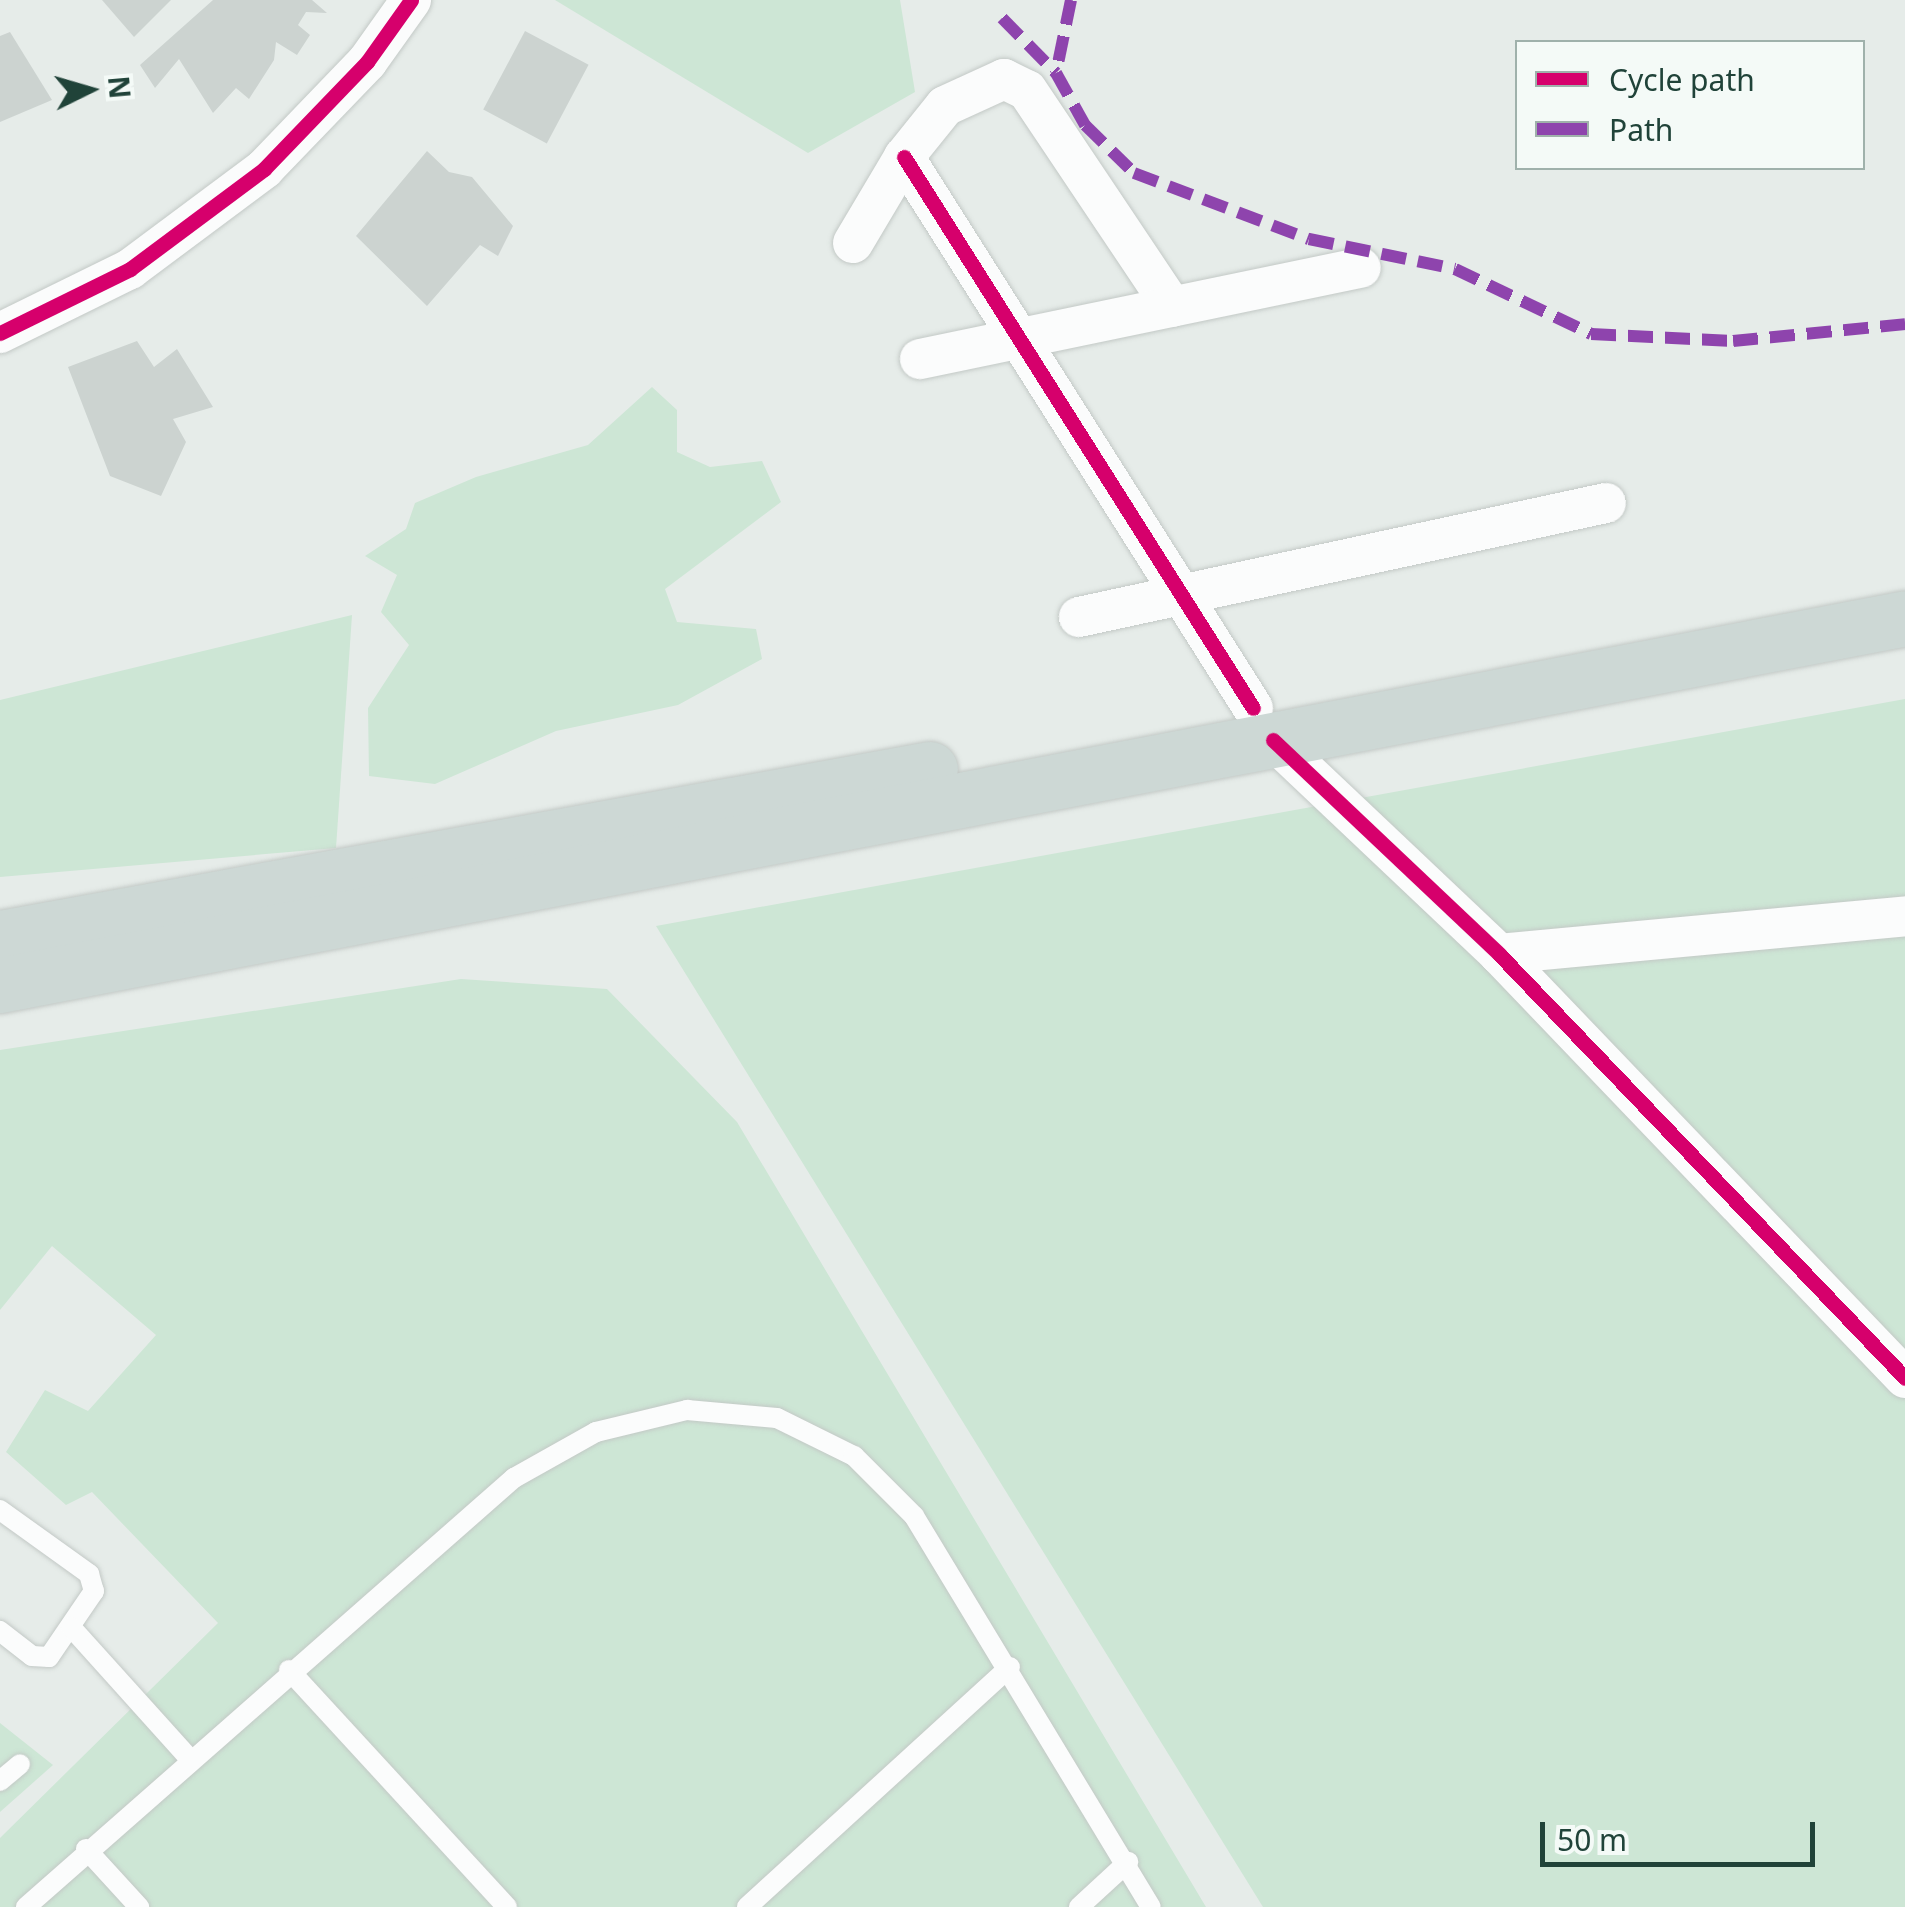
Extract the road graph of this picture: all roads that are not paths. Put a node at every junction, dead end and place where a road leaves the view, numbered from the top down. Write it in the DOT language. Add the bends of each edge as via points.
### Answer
graph roads {
  1 [pos="411,0"];
  2 [pos="904,157"];
  3 [pos="853,242"];
  4 [pos="1361,268"];
  5 [pos="1172,307"];
  6 [pos="0,333"];
  7 [pos="1019,339"];
  8 [pos="920,358"];
  9 [pos="1606,504"];
  10 [pos="1905,582"];
  11 [pos="1181,595"];
  12 [pos="1080,617"];
  13 [pos="1905,618"];
  14 [pos="1263,724"];
  15 [pos="1905,915"];
  16 [pos="0,938"];
  17 [pos="1499,954"];
  18 [pos="0,984"];
  19 [pos="1905,1378"];
  20 [pos="0,1510"];
  21 [pos="71,1626"];
  22 [pos="0,1631"];
  23 [pos="1010,1667"];
  24 [pos="289,1670"];
  25 [pos="189,1758"];
  26 [pos="20,1764"];
  27 [pos="0,1782"];
  28 [pos="86,1849"];
  29 [pos="1128,1862"];
  30 [pos="26,1907"];
  31 [pos="139,1907"];
  32 [pos="507,1907"];
  33 [pos="747,1907"];
  34 [pos="1078,1907"];
  35 [pos="1151,1907"];
  1 -- 6 [label="street" via="368,62 264,169 130,270"];
  2 -- 3 [label="street"];
  2 -- 5 [label="street" via="957,99 1004,78 1027,90"];
  2 -- 7 [label="street"];
  4 -- 5 [label="street"];
  5 -- 7 [label="street"];
  7 -- 8 [label="street"];
  7 -- 11 [label="street"];
  9 -- 11 [label="street"];
  10 -- 14 [label="main road"];
  11 -- 12 [label="street"];
  11 -- 14 [label="street"];
  13 -- 14 [label="main road"];
  14 -- 16 [label="main road"];
  14 -- 17 [label="street"];
  14 -- 18 [label="main road"];
  15 -- 17 [label="street"];
  17 -- 19 [label="street"];
  20 -- 21 [label="lane" via="92,1579 94,1591"];
  21 -- 22 [label="lane" via="42,1659"];
  21 -- 25 [label="lane"];
  23 -- 24 [label="lane" via="914,1516 854,1456 777,1418 687,1410 596,1432 514,1478"];
  23 -- 29 [label="lane"];
  23 -- 33 [label="lane"];
  24 -- 25 [label="lane"];
  24 -- 32 [label="lane"];
  25 -- 28 [label="lane"];
  26 -- 27 [label="lane"];
  28 -- 30 [label="lane"];
  28 -- 31 [label="lane"];
  29 -- 34 [label="lane"];
  29 -- 35 [label="lane"];
}
